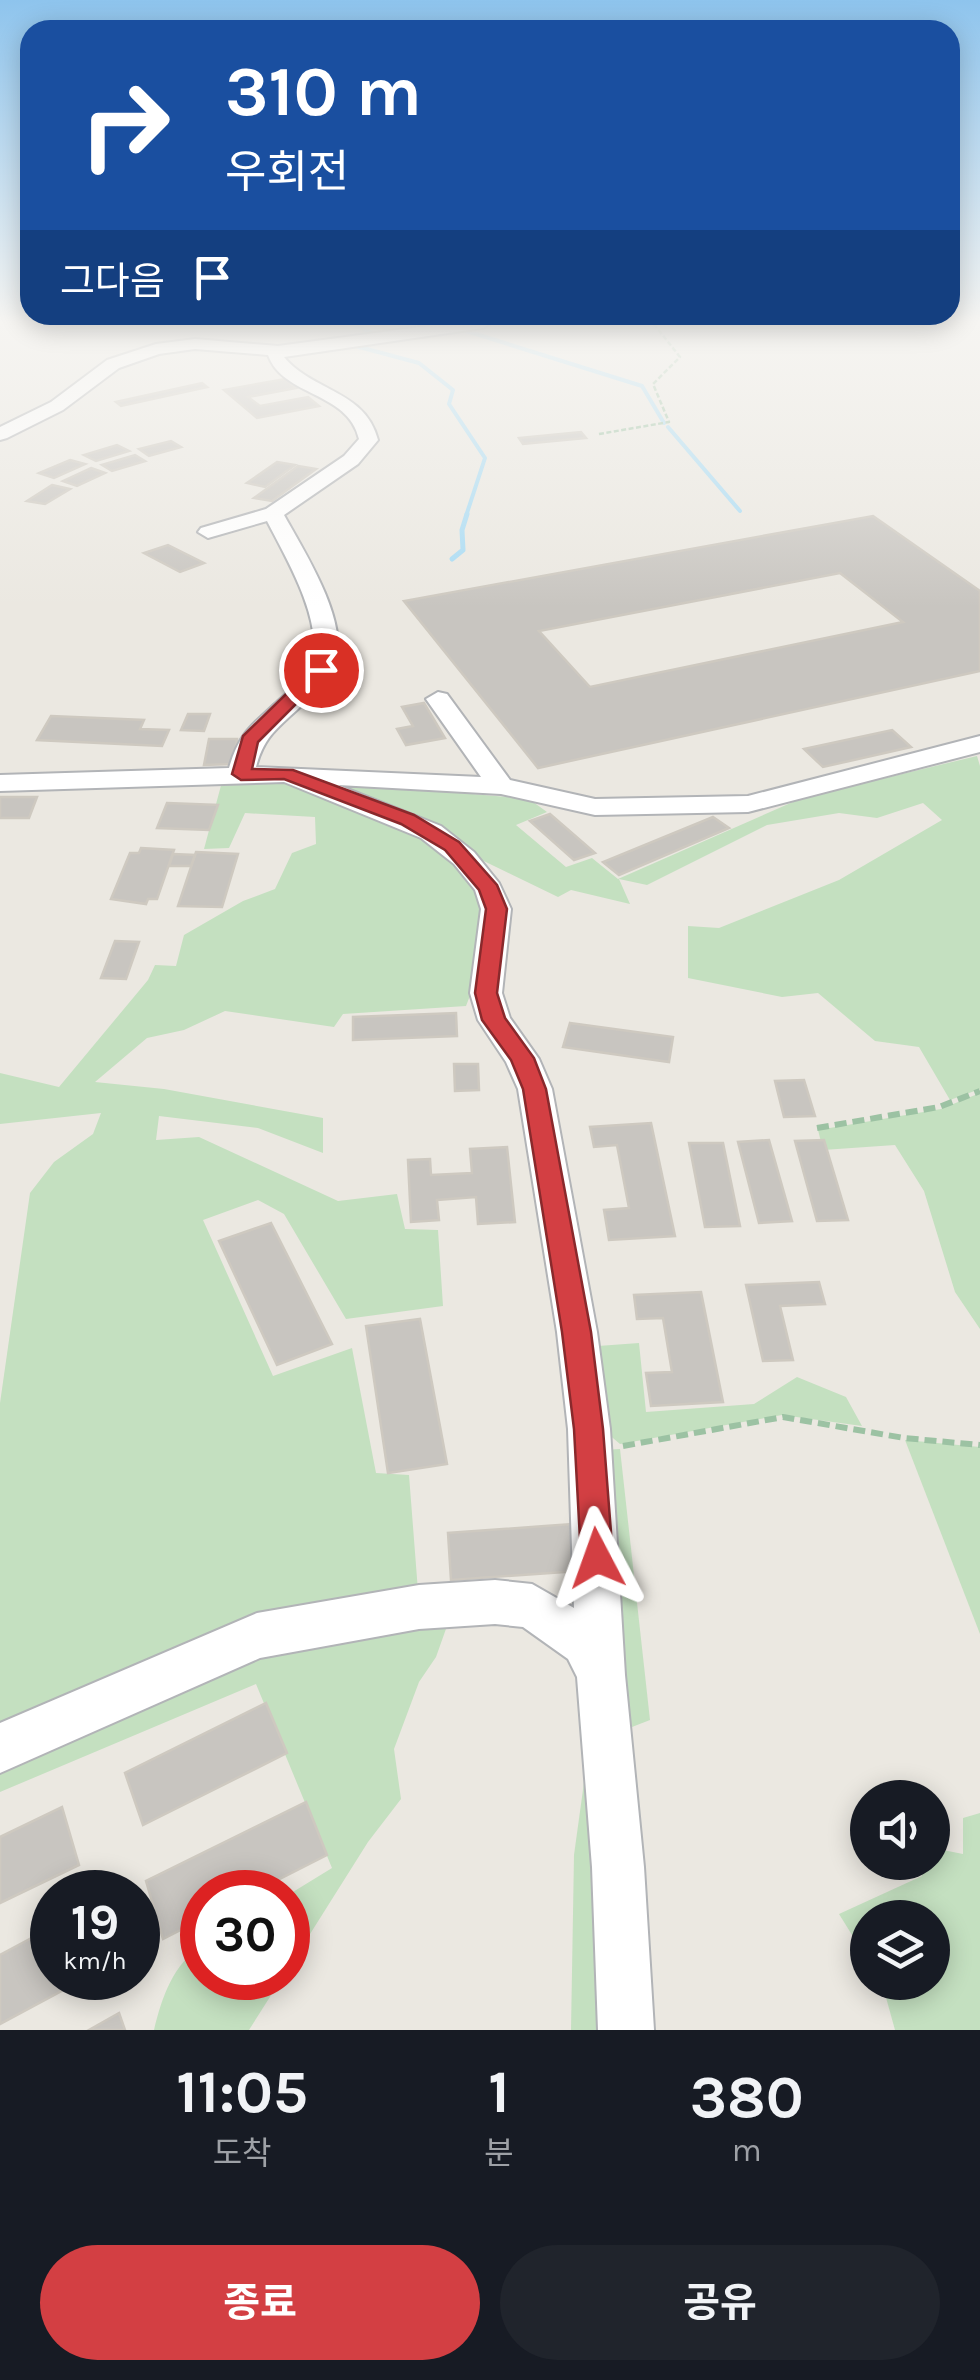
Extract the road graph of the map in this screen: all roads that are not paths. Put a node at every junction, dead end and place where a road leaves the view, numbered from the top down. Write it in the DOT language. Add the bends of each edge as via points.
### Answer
graph roads {
  1 [pos="33,418"];
  2 [pos="362,418"];
  3 [pos="0,434"];
  4 [pos="273,513"];
  5 [pos="208,532"];
  6 [pos="438,700"];
  7 [pos="980,744"];
  8 [pos="241,774"];
  9 [pos="286,774"];
  10 [pos="0,784"];
  11 [pos="501,786"];
  12 [pos="601,1675"];
  13 [pos="0,1748"];
  14 [pos="626,2030"];
  1 -- 3 [label="street"];
  2 -- 4 [label="street" via="370,434 364,449"];
  4 -- 5 [label="street"];
  4 -- 8 [label="street" via="309,582 325,657 314,681 250,740"];
  6 -- 11 [label="street"];
  7 -- 11 [label="street" via="721,807 595,807"];
  8 -- 9 [label="street"];
  8 -- 10 [label="street"];
  9 -- 11 [label="street"];
  9 -- 12 [label="street" via="452,846 489,889 496,909 486,993 534,1089 576,1332"];
  12 -- 13 [label="street" via="585,1643 532,1606 419,1607 257,1636"];
  12 -- 14 [label="street"];
}
